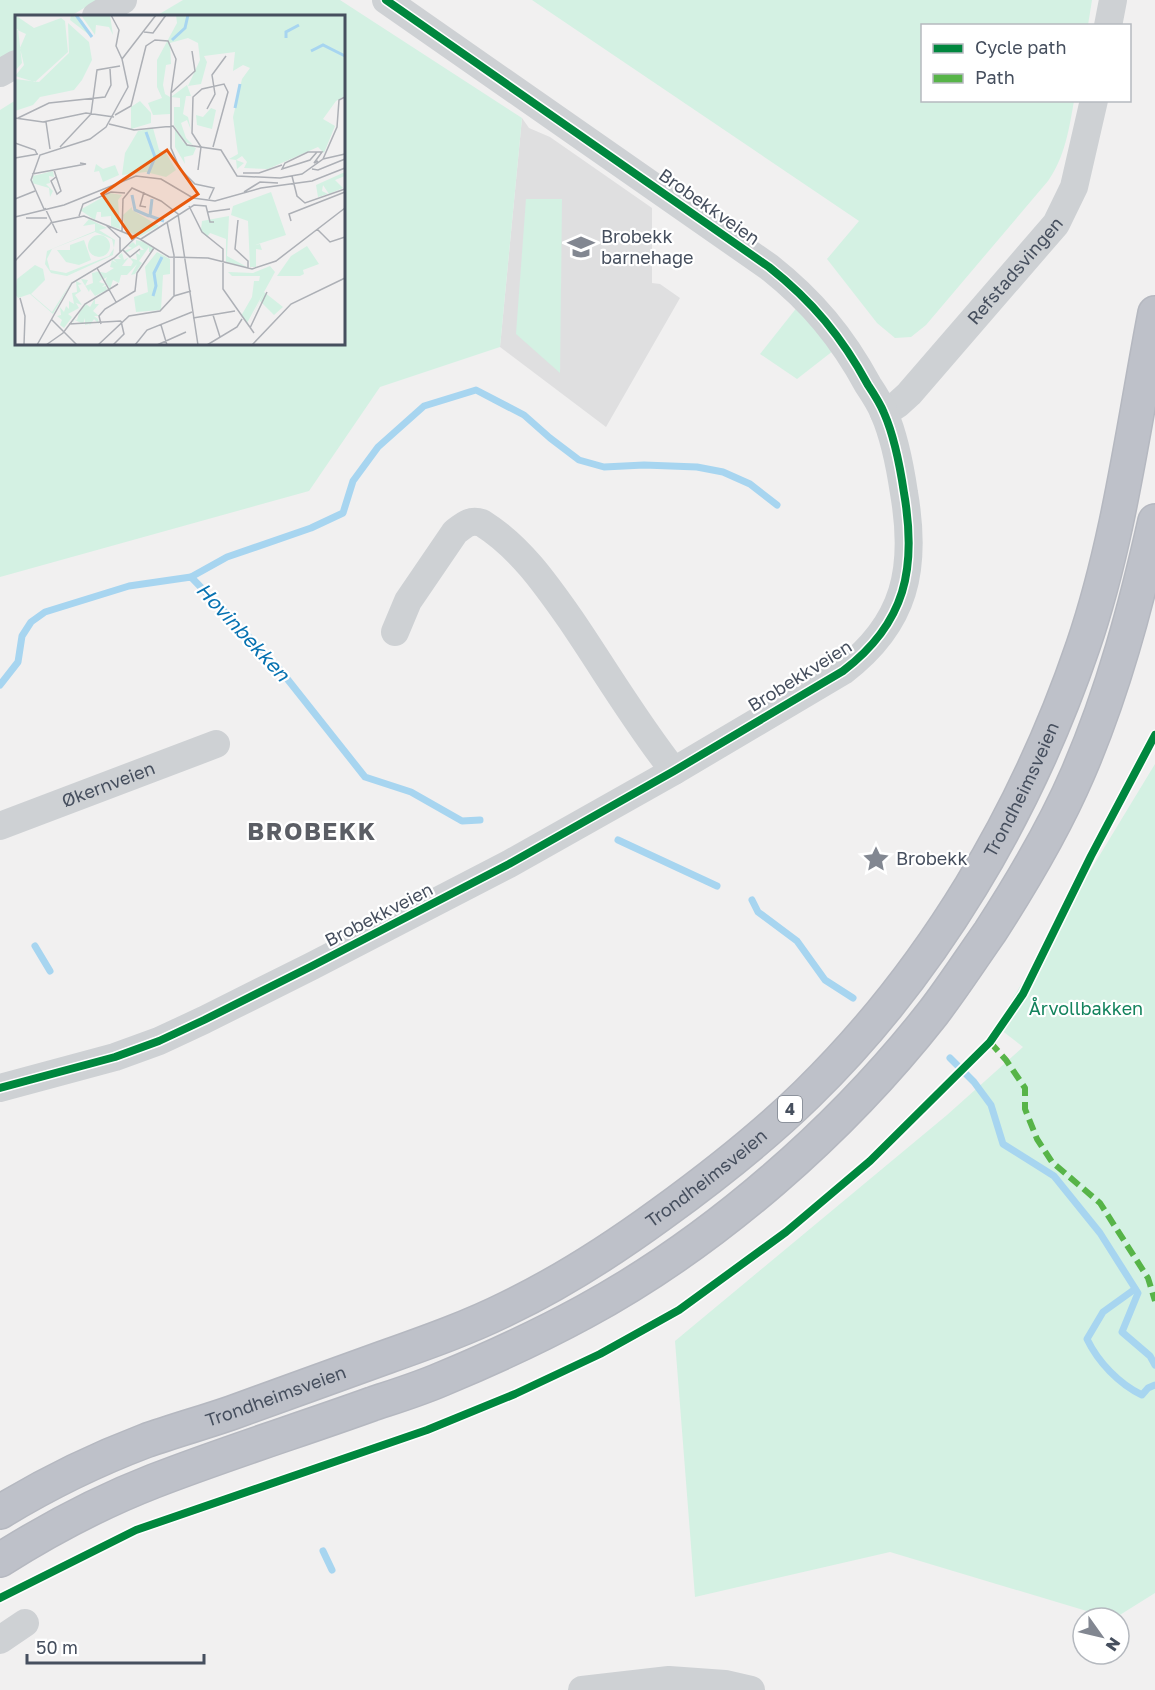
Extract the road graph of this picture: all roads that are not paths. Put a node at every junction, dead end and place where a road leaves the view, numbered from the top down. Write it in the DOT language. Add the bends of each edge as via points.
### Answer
graph roads {
  1 [pos="123,0"];
  2 [pos="386,0"];
  3 [pos="1113,0"];
  4 [pos="98,15"];
  5 [pos="1108,24"];
  6 [pos="15,65"];
  7 [pos="0,74"];
  8 [pos="1094,102"];
  9 [pos="1155,313"];
  10 [pos="884,413"];
  11 [pos="1155,521"];
  12 [pos="394,632"];
  13 [pos="216,744"];
  14 [pos="674,771"];
  15 [pos="0,826"];
  16 [pos="0,1088"];
  17 [pos="0,1512"];
  18 [pos="0,1560"];
  19 [pos="25,1623"];
  20 [pos="0,1640"];
  21 [pos="582,1690"];
  22 [pos="752,1690"];
  1 -- 4 [label="street"];
  2 -- 10 [label="street, Brobekkveien" via="783,278 830,324"];
  3 -- 5 [label="street"];
  6 -- 7 [label="street"];
  8 -- 10 [label="street, Refstadsvingen" via="1074,187 1056,224 909,394"];
  9 -- 17 [label="highway, Trondheimsveien / 4" via="1119,507 1100,583 1083,645 1036,766 1006,825 940,932 901,987 808,1093 694,1191 571,1273 508,1308 430,1341 146,1441 79,1469"];
  10 -- 14 [label="street, Brobekkveien" via="898,456 910,530 906,577 893,616 871,648 843,671"];
  11 -- 18 [label="highway, 4" via="1140,587 1098,721 1038,854 934,1012 889,1066 782,1172 648,1273 518,1346 438,1381 154,1481 43,1533"];
  12 -- 14 [label="street" via="408,601 455,532 475,521 482,523 522,556 542,579"];
  13 -- 15 [label="street, Økernveien"];
  14 -- 16 [label="street, Brobekkveien" via="484,877 204,1020 115,1057"];
  19 -- 20 [label="street"];
  21 -- 22 [label="street" via="669,1680"];
}
